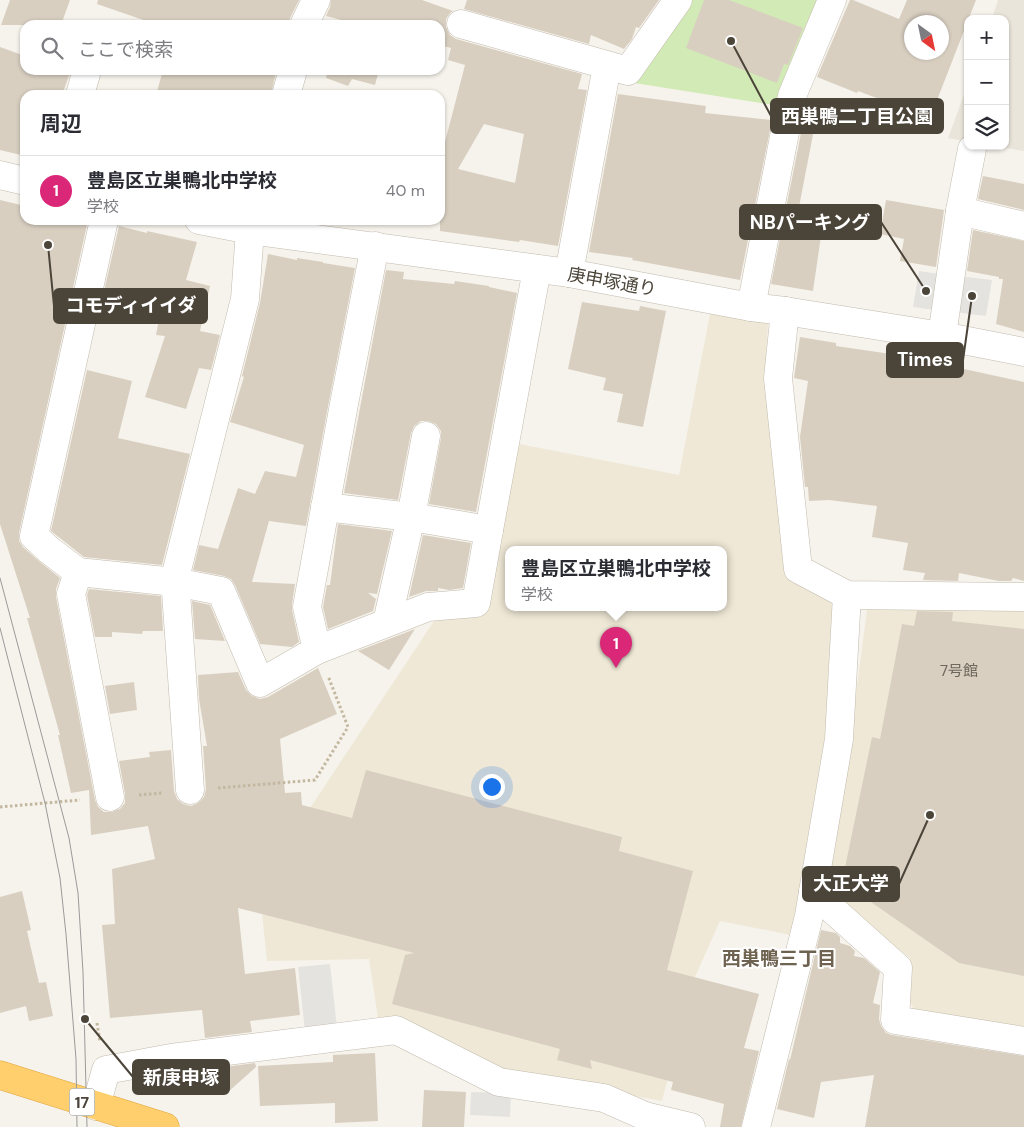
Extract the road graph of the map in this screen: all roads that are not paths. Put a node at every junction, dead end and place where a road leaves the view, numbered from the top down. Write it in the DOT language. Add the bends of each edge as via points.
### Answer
graph roads {
  1 [pos="316,0"];
  2 [pos="678,0"];
  3 [pos="832,0"];
  4 [pos="306,20"];
  5 [pos="461,24"];
  6 [pos="607,66"];
  7 [pos="86,75"];
  8 [pos="292,75"];
  9 [pos="82,90"];
  10 [pos="287,90"];
  11 [pos="972,150"];
  12 [pos="0,175"];
  13 [pos="20,180"];
  14 [pos="960,211"];
  15 [pos="103,225"];
  16 [pos="252,225"];
  17 [pos="1024,226"];
  18 [pos="375,246"];
  19 [pos="537,269"];
  20 [pos="569,274"];
  21 [pos="751,307"];
  22 [pos="785,311"];
  23 [pos="942,336"];
  24 [pos="1024,352"];
  25 [pos="426,436"];
  26 [pos="325,506"];
  27 [pos="412,517"];
  28 [pos="489,530"];
  29 [pos="78,572"];
  30 [pos="176,582"];
  31 [pos="848,595"];
  32 [pos="1024,597"];
  33 [pos="387,622"];
  34 [pos="317,650"];
  35 [pos="190,790"];
  36 [pos="110,797"];
  37 [pos="813,892"];
  38 [pos="1024,1041"];
  39 [pos="0,1075"];
  40 [pos="96,1106"];
  41 [pos="644,1121"];
  42 [pos="165,1127"];
  43 [pos="691,1127"];
  44 [pos="756,1127"];
  1 -- 4 [label="street"];
  2 -- 6 [label="street" via="628,71"];
  3 -- 21 [label="street" via="792,96"];
  5 -- 6 [label="street"];
  6 -- 20 [label="street"];
  7 -- 9 [label="street"];
  8 -- 10 [label="street"];
  11 -- 14 [label="street"];
  12 -- 13 [label="street"];
  14 -- 17 [label="street"];
  14 -- 23 [label="street"];
  15 -- 29 [label="street" via="34,536"];
  16 -- 18 [label="street, 庚申塚通り"];
  16 -- 30 [label="street" via="245,299"];
  18 -- 19 [label="street, 庚申塚通り"];
  18 -- 26 [label="street"];
  19 -- 20 [label="street, 庚申塚通り"];
  19 -- 28 [label="street"];
  20 -- 21 [label="street, 庚申塚通り"];
  21 -- 22 [label="street, 庚申塚通り"];
  22 -- 23 [label="street, 庚申塚通り"];
  22 -- 31 [label="street" via="778,378 798,569"];
  23 -- 24 [label="street, 庚申塚通り"];
  25 -- 27 [label="street"];
  26 -- 27 [label="street"];
  26 -- 34 [label="street" via="307,607"];
  27 -- 28 [label="street"];
  27 -- 33 [label="street"];
  28 -- 33 [label="street" via="476,603 428,607"];
  29 -- 30 [label="street"];
  29 -- 36 [label="street" via="71,594"];
  30 -- 34 [label="street" via="221,590 260,683"];
  30 -- 35 [label="street"];
  31 -- 32 [label="street"];
  31 -- 37 [label="street" via="839,739"];
  33 -- 34 [label="street"];
  37 -- 38 [label="street" via="898,968 895,1020"];
  37 -- 44 [label="street"];
  39 -- 40 [label="highway, 17"];
  40 -- 41 [label="street" via="106,1070 171,1058 396,1030 499,1082 604,1098"];
  40 -- 42 [label="highway, 17"];
  41 -- 43 [label="street"];
}
